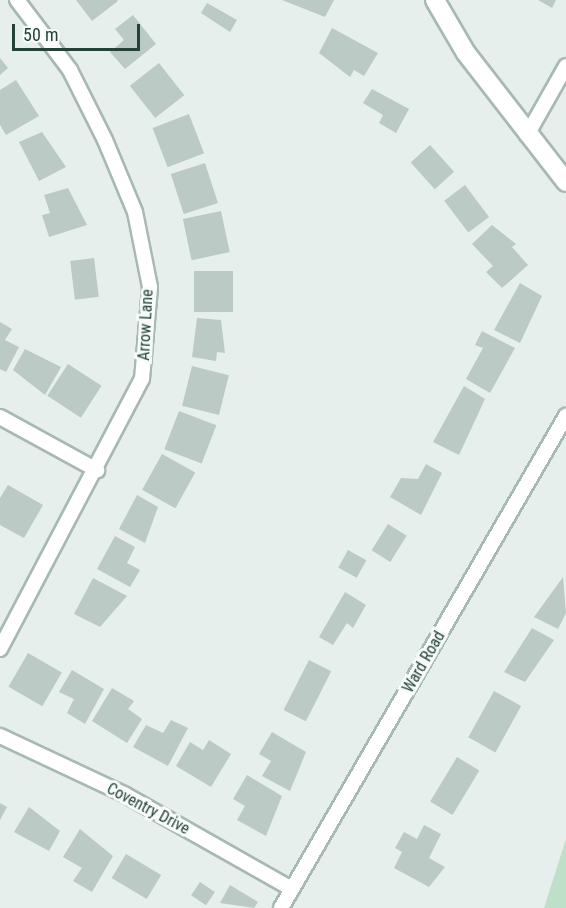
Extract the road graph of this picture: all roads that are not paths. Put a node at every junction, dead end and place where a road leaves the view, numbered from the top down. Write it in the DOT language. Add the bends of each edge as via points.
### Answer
graph roads {
  1 [pos="17,0"];
  2 [pos="435,0"];
  3 [pos="566,66"];
  4 [pos="526,135"];
  5 [pos="566,182"];
  6 [pos="566,416"];
  7 [pos="0,417"];
  8 [pos="97,471"];
  9 [pos="0,649"];
  10 [pos="0,736"];
  11 [pos="292,889"];
  12 [pos="281,908"];
  1 -- 8 [label="street, Arrow Lane" via="70,70 105,140 135,212 150,287 142,379"];
  2 -- 4 [label="main road"];
  3 -- 4 [label="street"];
  4 -- 5 [label="main road"];
  6 -- 11 [label="street, Ward Road"];
  7 -- 8 [label="street"];
  8 -- 9 [label="street, Arrow Lane"];
  10 -- 11 [label="street, Coventry Drive" via="124,794"];
  11 -- 12 [label="street, Ward Road"];
}
